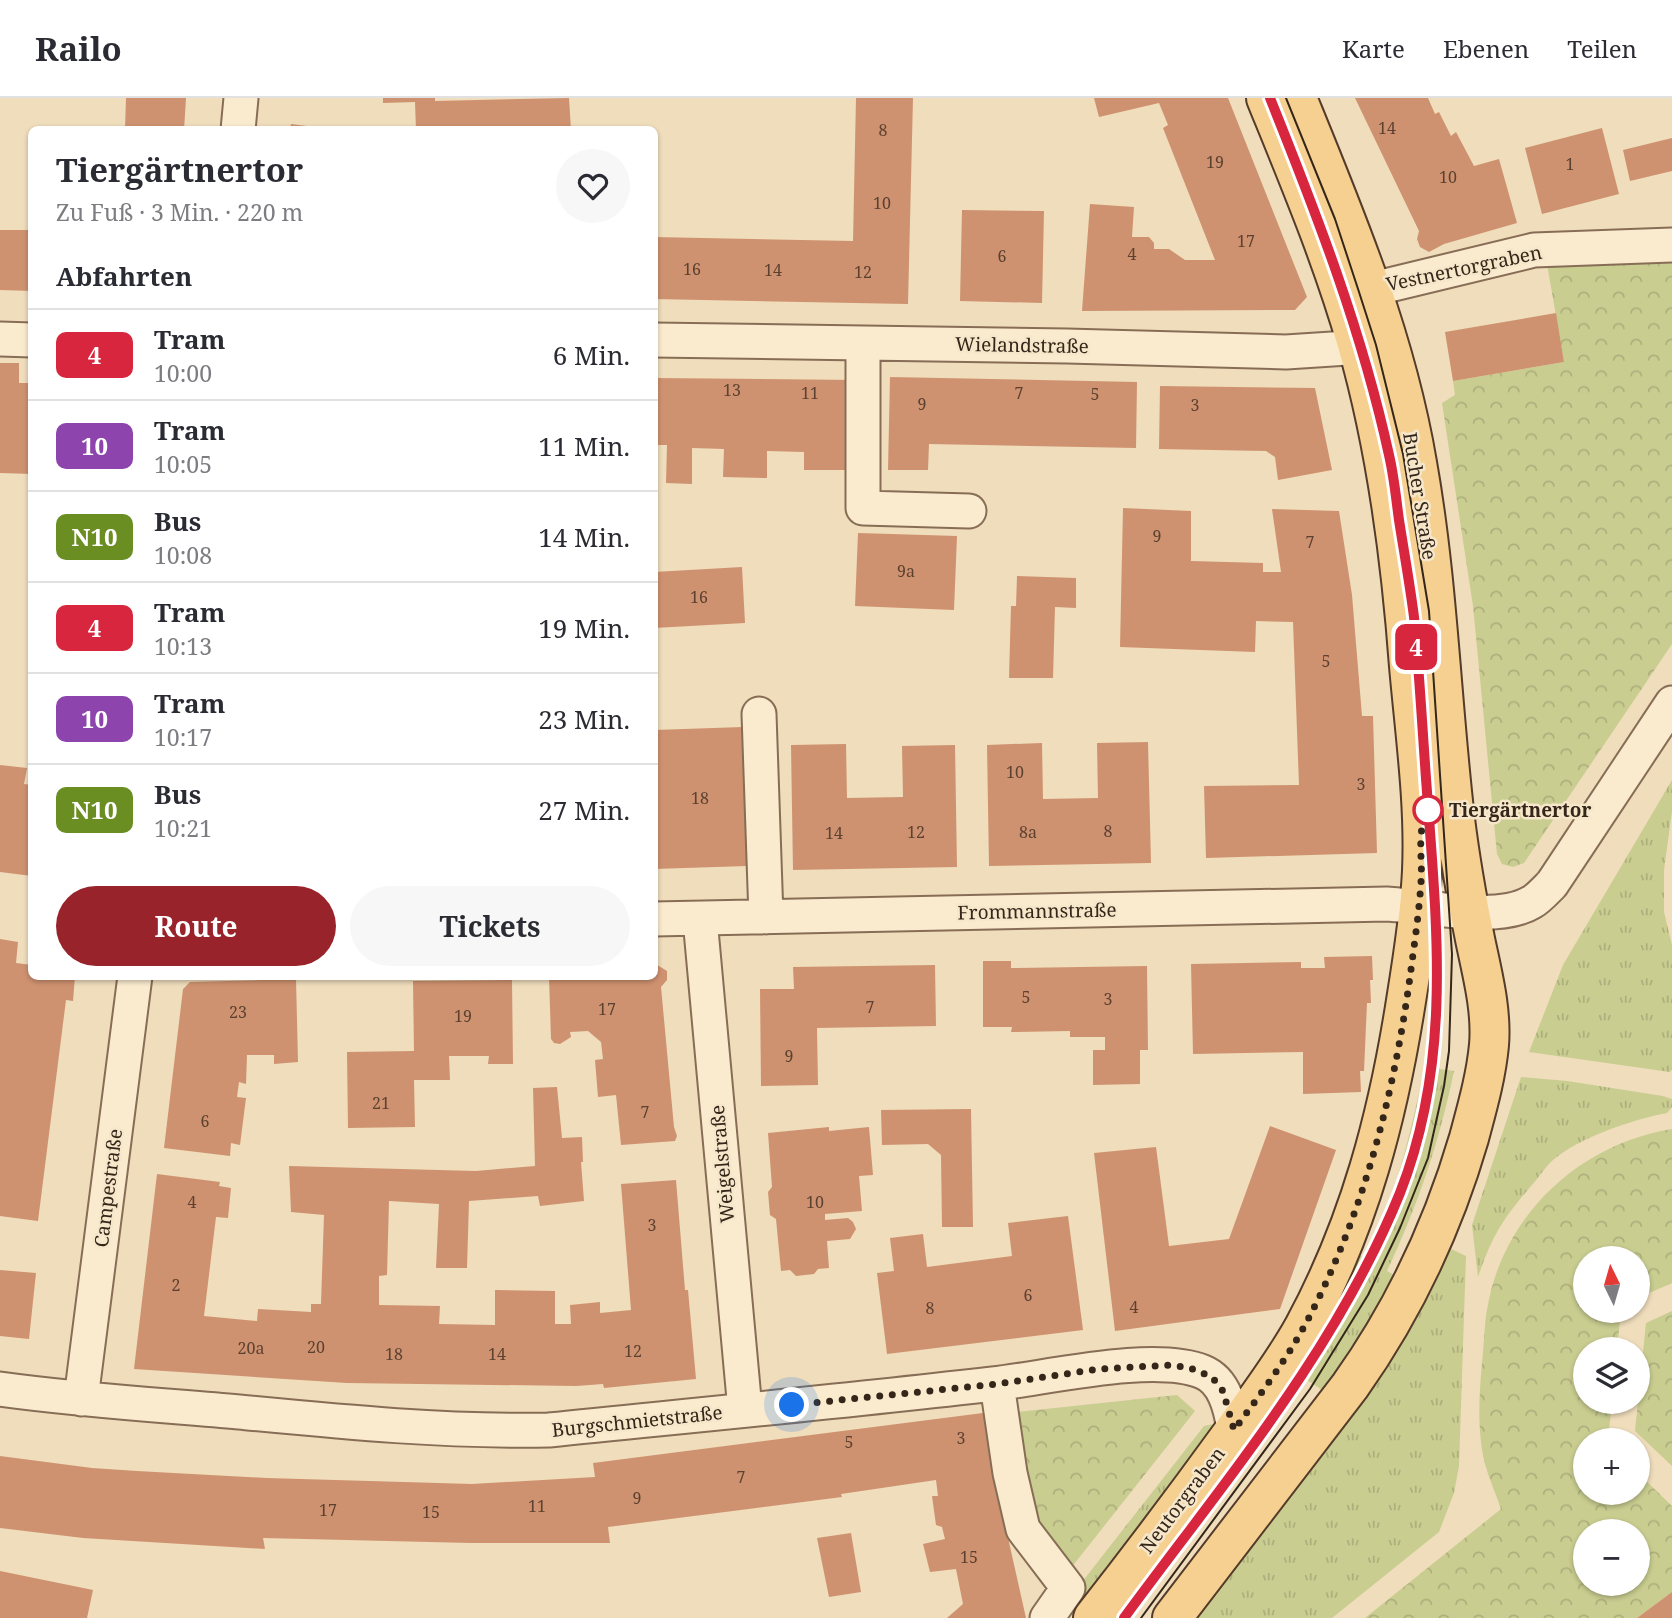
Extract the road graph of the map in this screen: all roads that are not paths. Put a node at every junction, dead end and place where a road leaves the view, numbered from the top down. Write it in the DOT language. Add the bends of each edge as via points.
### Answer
graph roads {
  1 [pos="241,98"];
  2 [pos="1266,98"];
  3 [pos="1297,98"];
  4 [pos="238,126"];
  5 [pos="1672,245"];
  6 [pos="1357,292"];
  7 [pos="0,339"];
  8 [pos="28,340"];
  9 [pos="658,340"];
  10 [pos="863,344"];
  11 [pos="1373,345"];
  12 [pos="969,511"];
  13 [pos="1672,704"];
  14 [pos="759,713"];
  15 [pos="1419,906"];
  16 [pos="1469,912"];
  17 [pos="766,917"];
  18 [pos="658,919"];
  19 [pos="700,919"];
  20 [pos="134,980"];
  21 [pos="997,1384"];
  22 [pos="0,1389"];
  23 [pos="81,1399"];
  24 [pos="745,1410"];
  25 [pos="1234,1430"];
  26 [pos="1047,1618"];
  27 [pos="1093,1618"];
  28 [pos="1172,1618"];
  1 -- 4 [label="street"];
  2 -- 6 [label="main road, Bucher Straße" via="1317,225"];
  3 -- 6 [label="main road, Bucher Straße"];
  5 -- 6 [label="street, Vestnertorgraben" via="1534,250"];
  6 -- 11 [label="main road, Bucher Straße"];
  7 -- 8 [label="street"];
  9 -- 10 [label="street, Wielandstraße"];
  10 -- 11 [label="street, Wielandstraße" via="1286,352"];
  10 -- 12 [label="street" via="863,508"];
  11 -- 15 [label="main road, Bucher Straße" via="1402,578 1422,821"];
  11 -- 16 [label="main road, Bucher Straße" via="1418,463"];
  13 -- 16 [label="street" via="1552,884 1531,903 1502,911"];
  14 -- 17 [label="street"];
  15 -- 16 [label="street, Frommannstraße"];
  15 -- 17 [label="street, Frommannstraße"];
  15 -- 25 [label="main road, Neutorgraben" via="1390,1097 1357,1209 1305,1325"];
  16 -- 28 [label="main road" via="1486,1000 1489,1046 1464,1154 1433,1241 1368,1360"];
  17 -- 19 [label="street, Frommannstraße"];
  18 -- 19 [label="street, Frommannstraße"];
  19 -- 24 [label="street, Weigelstraße"];
  20 -- 23 [label="street, Campestraße"];
  21 -- 24 [label="street, Burgschmietstraße"];
  21 -- 25 [label="street, Burgschmietstraße" via="1105,1369 1190,1368 1217,1382"];
  21 -- 26 [label="street" via="1023,1529 1068,1588"];
  22 -- 23 [label="street, Burgschmietstraße"];
  23 -- 24 [label="street, Burgschmietstraße" via="490,1431 548,1430"];
  25 -- 27 [label="main road, Neutorgraben"];
}
